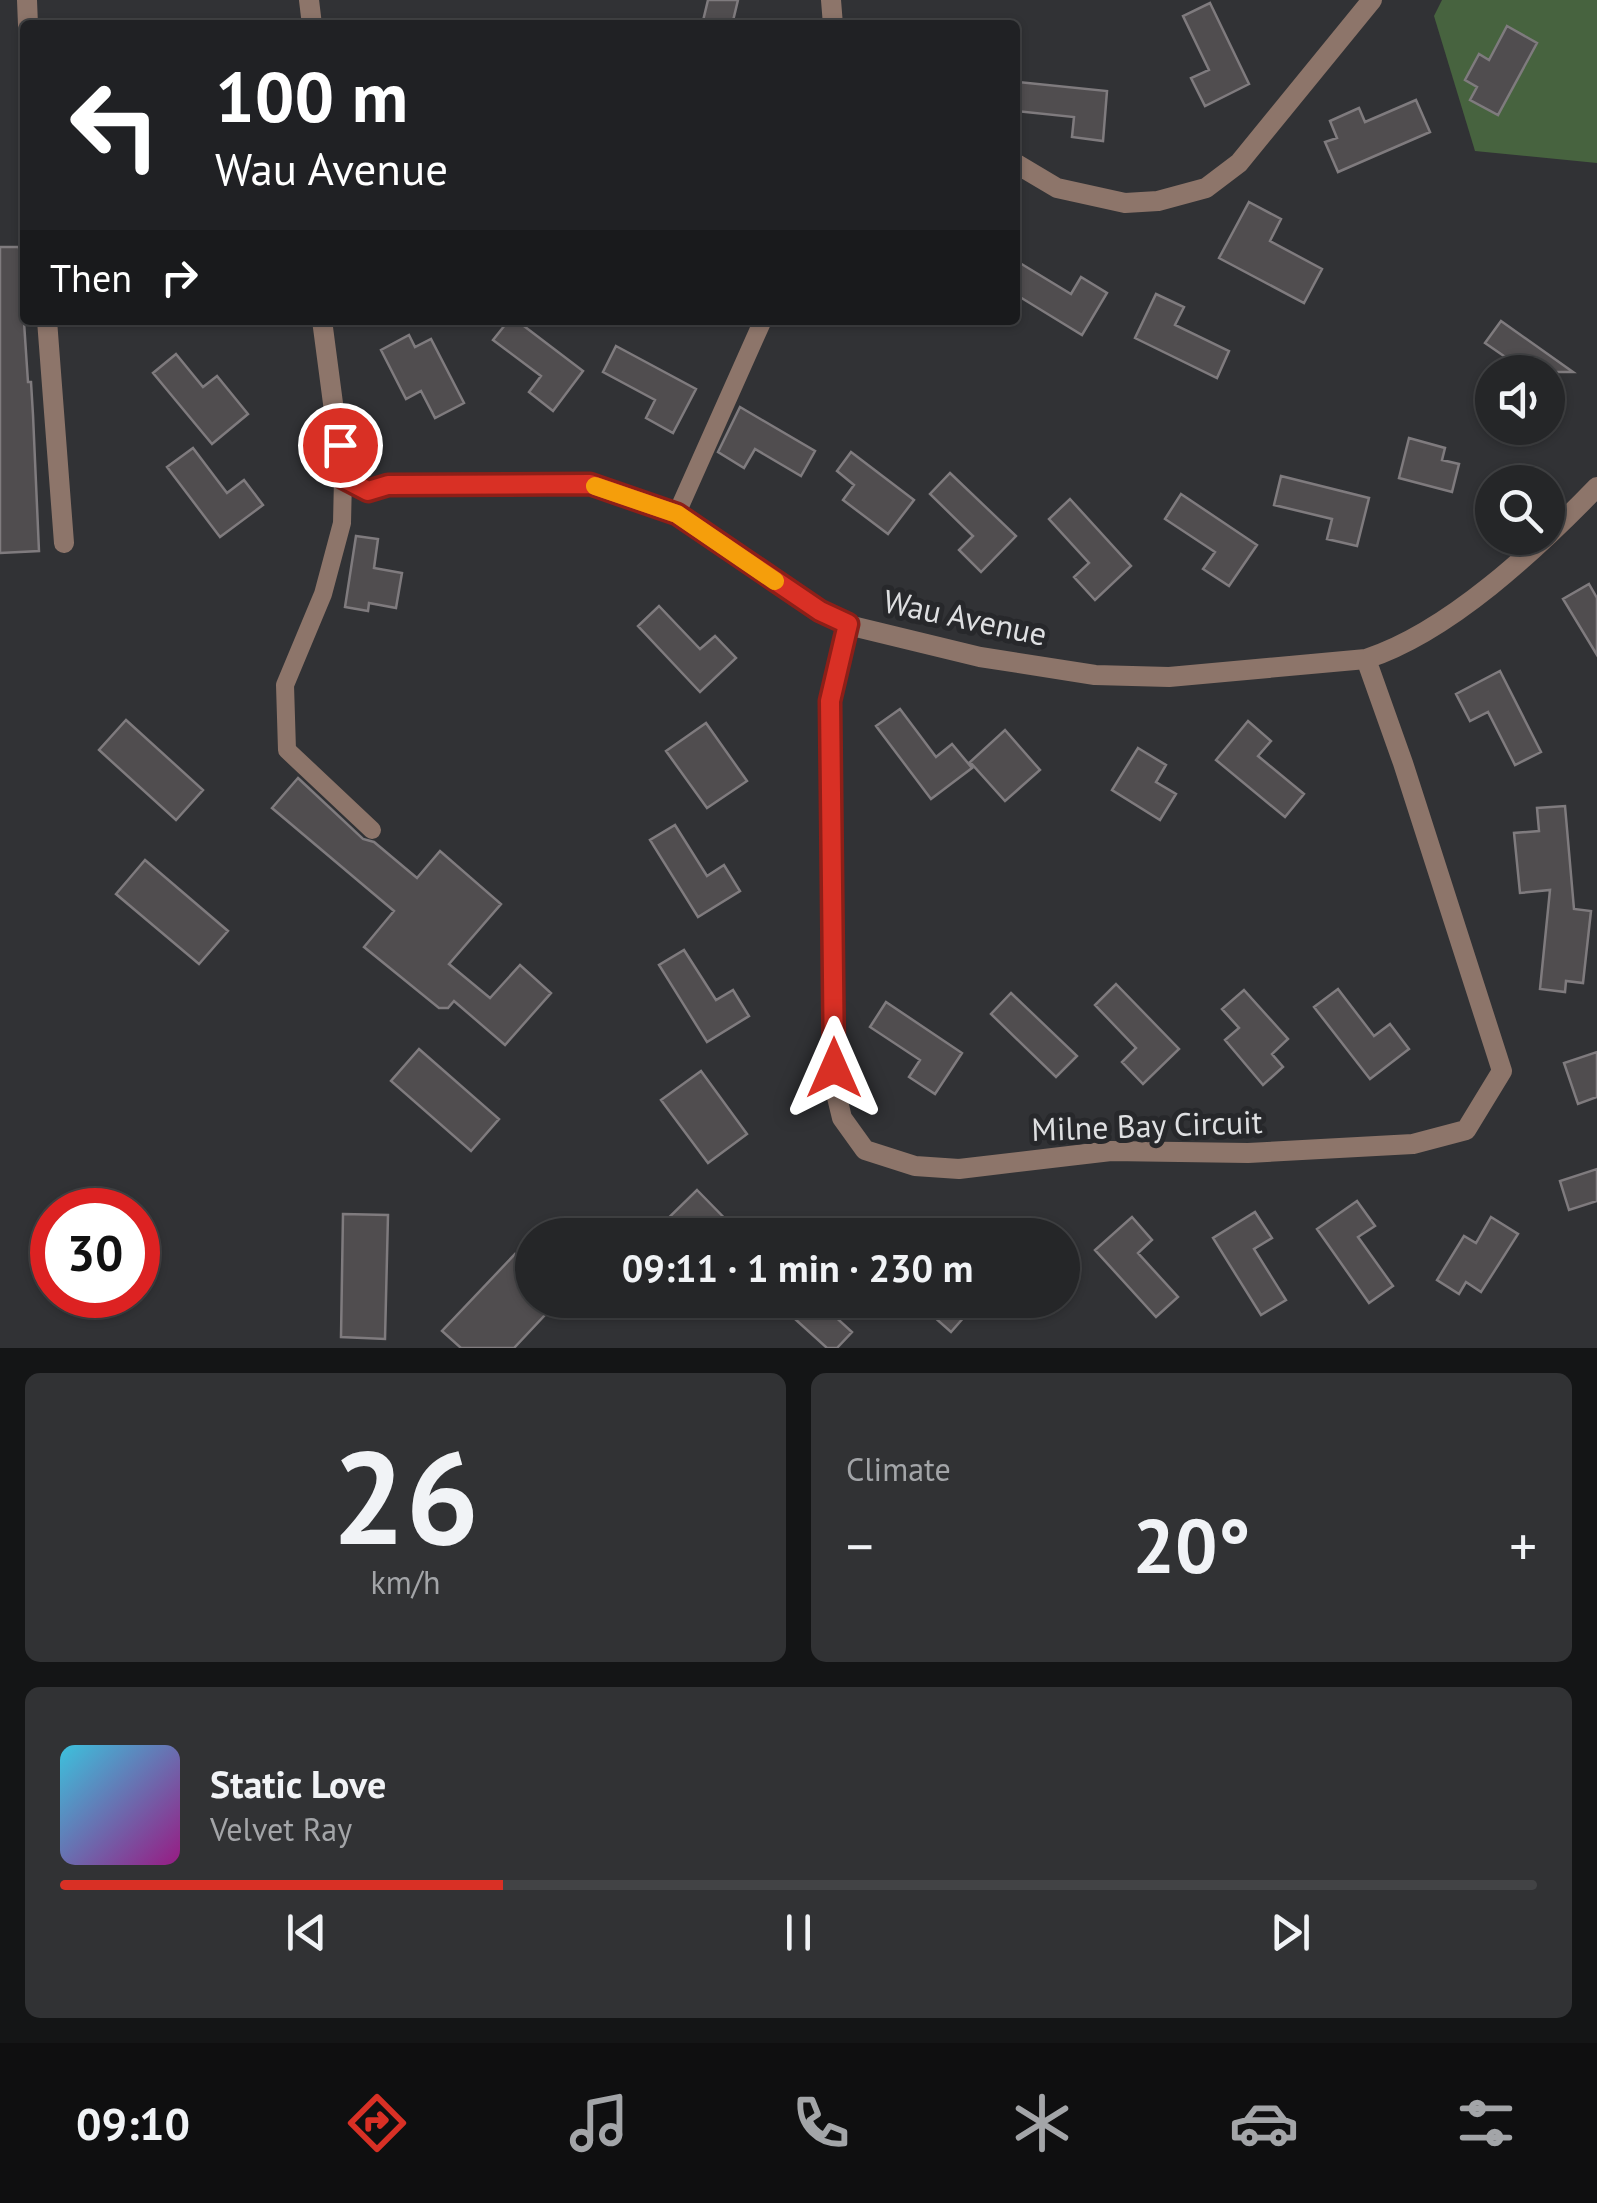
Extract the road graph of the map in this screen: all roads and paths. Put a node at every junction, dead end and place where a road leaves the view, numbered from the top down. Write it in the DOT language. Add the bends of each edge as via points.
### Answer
graph roads {
  1 [pos="1372,0"];
  2 [pos="1020,166"];
  3 [pos="47,325"];
  4 [pos="323,325"];
  5 [pos="761,325"];
  6 [pos="343,478"];
  7 [pos="1597,487"];
  8 [pos="677,514"];
  9 [pos="64,543"];
  10 [pos="848,624"];
  11 [pos="1366,659"];
  12 [pos="372,830"];
  1 -- 2 [label="street" via="1240,163 1206,188 1158,202 1124,203 1057,188"];
  3 -- 9 [label="street"];
  4 -- 6 [label="street"];
  5 -- 8 [label="lane"];
  6 -- 8 [label="street, Wau Avenue" via="368,491 388,485 590,484"];
  6 -- 12 [label="lane" via="342,522 323,594 285,685 288,750"];
  7 -- 11 [label="street, Wau Avenue" via="1471,601"];
  8 -- 10 [label="street, Wau Avenue"];
  10 -- 11 [label="street, Wau Avenue" via="980,658 1095,675 1170,678"];
  10 -- 11 [label="street, Milne Bay Circuit" via="830,701 834,1085 842,1118 864,1150 915,1166 959,1168 1110,1150 1248,1153 1413,1144 1466,1130 1502,1071"];
}
